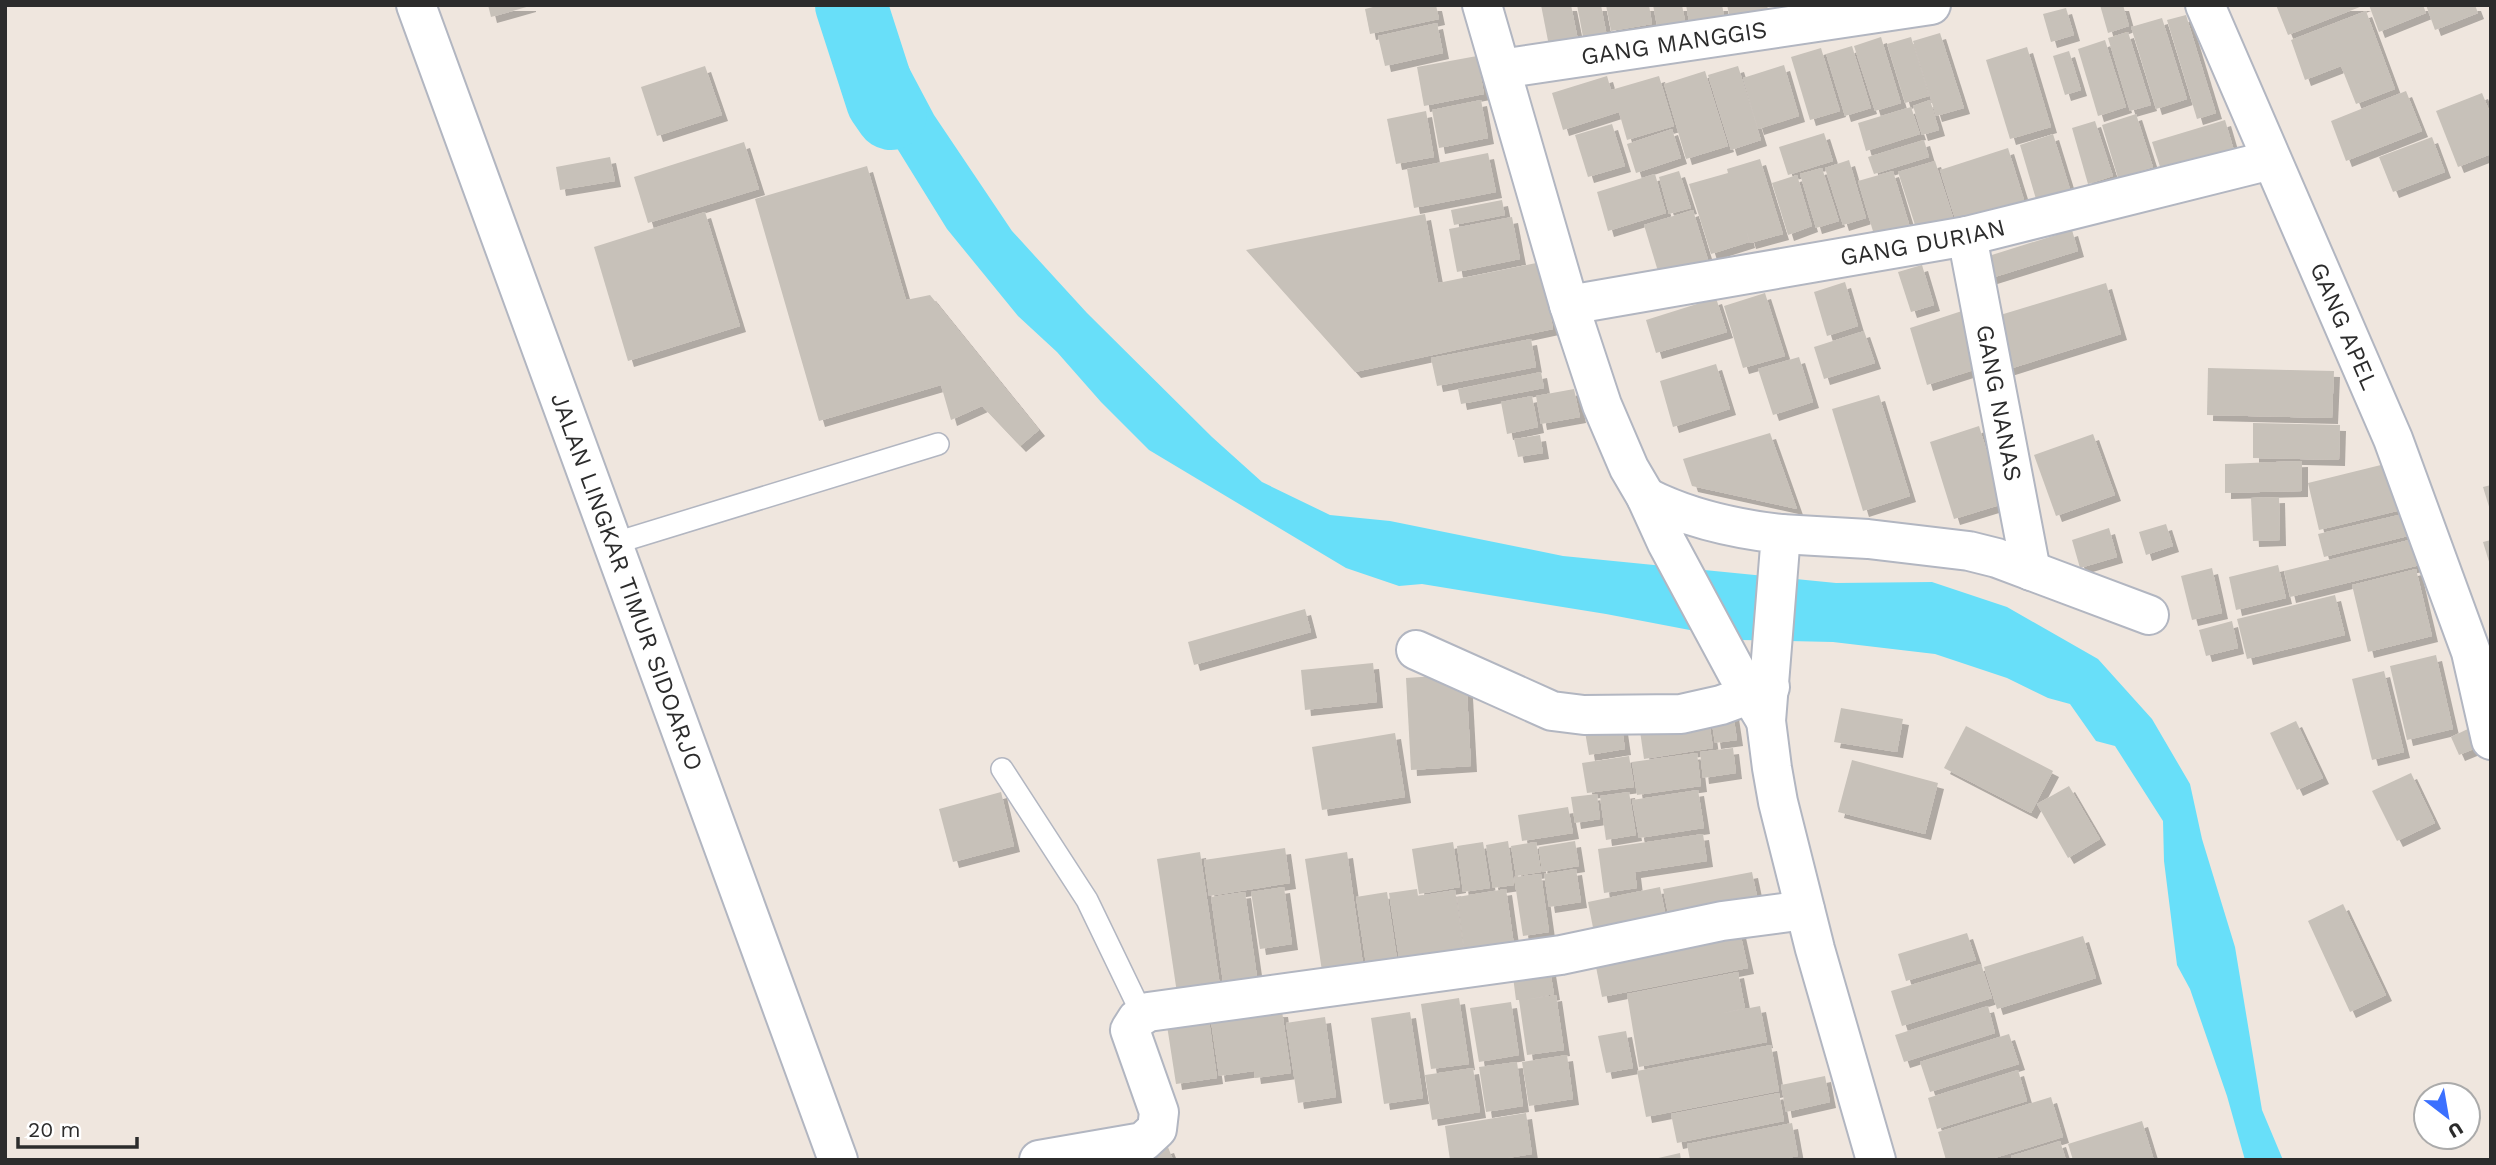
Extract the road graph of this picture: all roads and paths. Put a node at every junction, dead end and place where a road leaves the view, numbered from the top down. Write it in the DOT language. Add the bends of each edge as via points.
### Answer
graph roads {
  1 [pos="416,5"];
  2 [pos="1482,5"];
  3 [pos="1931,5"];
  4 [pos="2205,5"];
  5 [pos="1501,69"];
  6 [pos="2271,160"];
  7 [pos="1967,236"];
  8 [pos="1569,305"];
  9 [pos="938,444"];
  10 [pos="1646,497"];
  11 [pos="612,544"];
  12 [pos="1779,550"];
  13 [pos="2031,570"];
  14 [pos="2149,615"];
  15 [pos="1416,650"];
  16 [pos="2481,650"];
  17 [pos="1759,690"];
  18 [pos="2491,740"];
  19 [pos="1002,769"];
  20 [pos="1805,910"];
  21 [pos="1142,1014"];
  22 [pos="838,1160"];
  23 [pos="1039,1160"];
  24 [pos="1876,1160"];
  1 -- 11 [label="street, JALAN LINGKAR TIMUR SIDOARJO"];
  2 -- 5 [label="street"];
  3 -- 5 [label="street, GANG MANGGIS"];
  4 -- 6 [label="street, GANG APEL"];
  5 -- 8 [label="street"];
  6 -- 7 [label="street, GANG DURIAN"];
  6 -- 16 [label="street, GANG APEL"];
  7 -- 8 [label="street, GANG DURIAN"];
  7 -- 13 [label="street, GANG NANAS"];
  8 -- 10 [label="street" via="1602,405"];
  9 -- 11 [label="lane"];
  10 -- 12 [label="street" via="1746,530"];
  10 -- 17 [label="street" via="1667,543"];
  11 -- 22 [label="street, JALAN LINGKAR TIMUR SIDOARJO"];
  12 -- 13 [label="street" via="1868,539 1969,551"];
  12 -- 17 [label="street"];
  13 -- 14 [label="street"];
  15 -- 17 [label="street" via="1552,711 1584,715 1681,714"];
  16 -- 18 [label="street, GANG APEL"];
  17 -- 20 [label="street" via="1778,802"];
  19 -- 21 [label="lane" via="1087,900"];
  20 -- 21 [label="street" via="1722,921 1562,955"];
  20 -- 24 [label="street"];
  21 -- 23 [label="street" via="1130,1030 1159,1112 1157,1129 1143,1142"];
}
